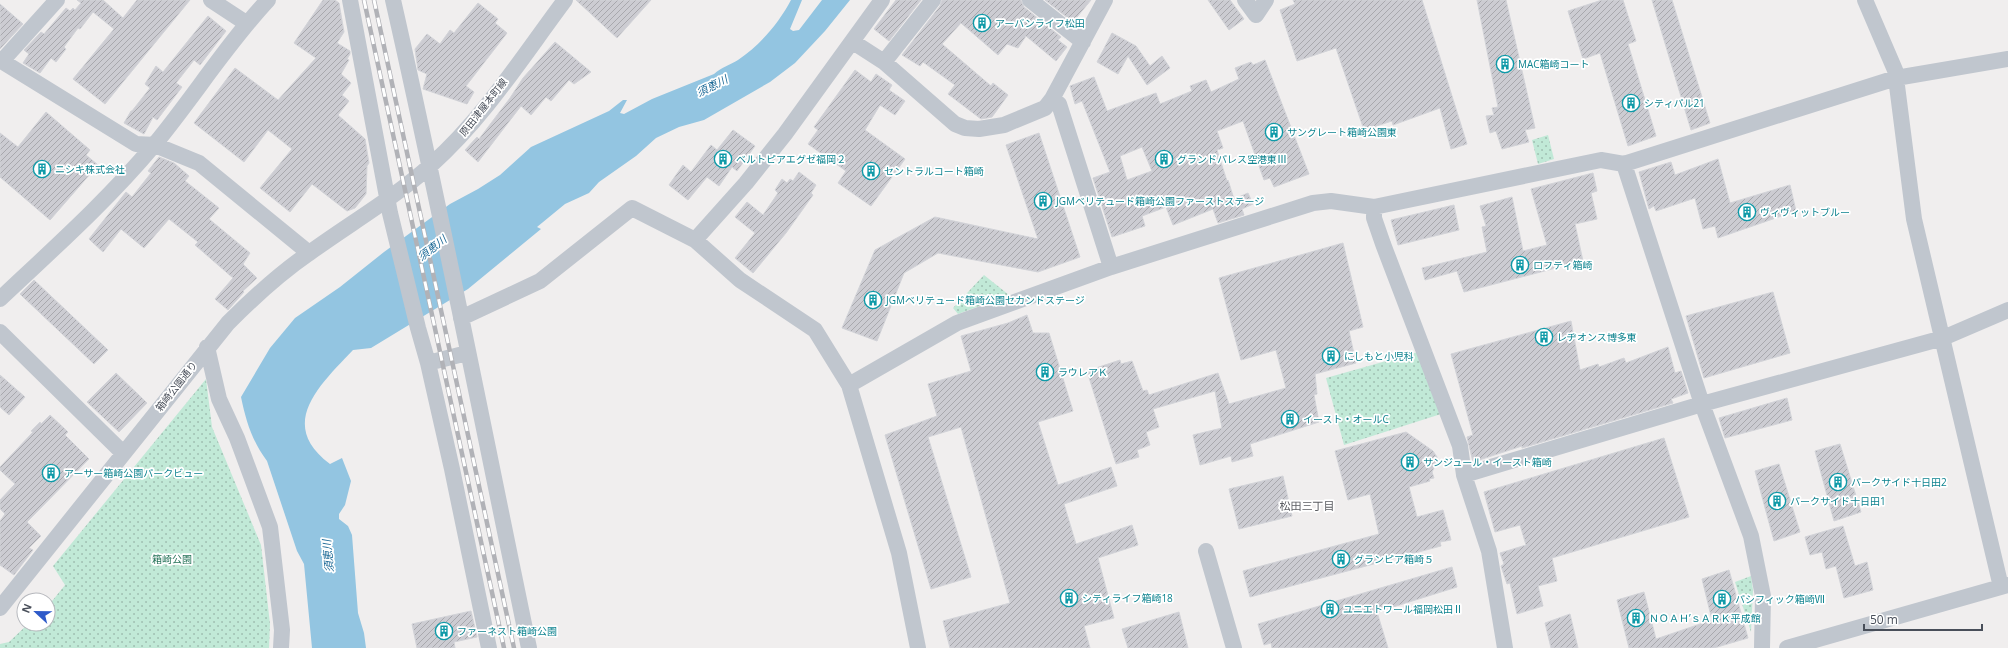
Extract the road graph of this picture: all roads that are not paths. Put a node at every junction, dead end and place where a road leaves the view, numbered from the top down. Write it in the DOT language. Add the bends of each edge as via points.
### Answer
graph roads {
  1 [pos="57,0"];
  2 [pos="212,0"];
  3 [pos="268,0"];
  4 [pos="350,0"];
  5 [pos="393,0"];
  6 [pos="565,0"];
  7 [pos="882,0"];
  8 [pos="933,0"];
  9 [pos="1030,0"];
  10 [pos="1105,0"];
  11 [pos="1245,0"];
  12 [pos="1266,0"];
  13 [pos="1865,0"];
  14 [pos="246,23"];
  15 [pos="852,42"];
  16 [pos="1083,42"];
  17 [pos="2008,59"];
  18 [pos="1,61"];
  19 [pos="884,62"];
  20 [pos="1896,78"];
  21 [pos="1052,100"];
  22 [pos="154,145"];
  23 [pos="1624,164"];
  24 [pos="430,165"];
  25 [pos="389,207"];
  26 [pos="1374,207"];
  27 [pos="695,240"];
  28 [pos="309,253"];
  29 [pos="1111,267"];
  30 [pos="0,299"];
  31 [pos="2008,310"];
  32 [pos="461,318"];
  33 [pos="0,332"];
  34 [pos="1943,338"];
  35 [pos="207,347"];
  36 [pos="467,353"];
  37 [pos="428,363"];
  38 [pos="849,385"];
  39 [pos="1702,404"];
  40 [pos="123,453"];
  41 [pos="1464,474"];
  42 [pos="1206,551"];
  43 [pos="2005,586"];
  44 [pos="0,608"];
  45 [pos="281,648"];
  46 [pos="489,648"];
  47 [pos="529,648"];
  48 [pos="918,648"];
  49 [pos="1234,648"];
  50 [pos="1505,648"];
  51 [pos="1762,648"];
  52 [pos="1787,648"];
  1 -- 18 [label="street"];
  2 -- 14 [label="street"];
  3 -- 14 [label="street"];
  4 -- 25 [label="street"];
  5 -- 24 [label="street"];
  6 -- 24 [label="street, 原田津屋本町線" via="481,111 452,145"];
  7 -- 15 [label="street"];
  8 -- 19 [label="street"];
  9 -- 16 [label="street"];
  10 -- 16 [label="street"];
  11 -- 12 [label="street" via="1256,15"];
  13 -- 20 [label="street" via="1895,70"];
  14 -- 22 [label="street"];
  15 -- 19 [label="street"];
  15 -- 27 [label="street" via="746,183"];
  16 -- 21 [label="street"];
  17 -- 20 [label="street"];
  18 -- 22 [label="street" via="136,144"];
  19 -- 21 [label="street" via="955,124 965,128 979,129 1004,124 1045,108"];
  20 -- 23 [label="street"];
  20 -- 34 [label="street" via="1914,220"];
  21 -- 29 [label="street" via="1059,104"];
  22 -- 28 [label="street" via="199,163"];
  22 -- 30 [label="street" via="107,199"];
  23 -- 26 [label="street" via="1601,160"];
  23 -- 39 [label="street"];
  24 -- 25 [label="street, 原田津屋本町線"];
  24 -- 32 [label="street"];
  25 -- 28 [label="street, 箱崎公園通り"];
  25 -- 37 [label="street"];
  26 -- 29 [label="street" via="1331,201 1313,203"];
  26 -- 41 [label="street" via="1374,218 1383,244 1460,446"];
  27 -- 32 [label="street" via="632,208 540,281"];
  27 -- 38 [label="street" via="740,280 815,330"];
  28 -- 35 [label="street, 箱崎公園通り" via="250,301"];
  29 -- 38 [label="street" via="957,323"];
  31 -- 34 [label="street"];
  32 -- 36 [label="street"];
  33 -- 40 [label="street"];
  34 -- 39 [label="street"];
  34 -- 43 [label="street"];
  35 -- 40 [label="street, 箱崎公園通り"];
  35 -- 45 [label="street" via="220,399 270,527 282,630"];
  36 -- 37 [label="street"];
  36 -- 47 [label="street"];
  37 -- 46 [label="street"];
  38 -- 48 [label="street" via="899,553"];
  39 -- 41 [label="street"];
  39 -- 51 [label="street" via="1751,536 1763,596"];
  40 -- 44 [label="street, 箱崎公園通り"];
  41 -- 50 [label="street" via="1489,551"];
  42 -- 49 [label="street"];
  43 -- 52 [label="street"];
}
